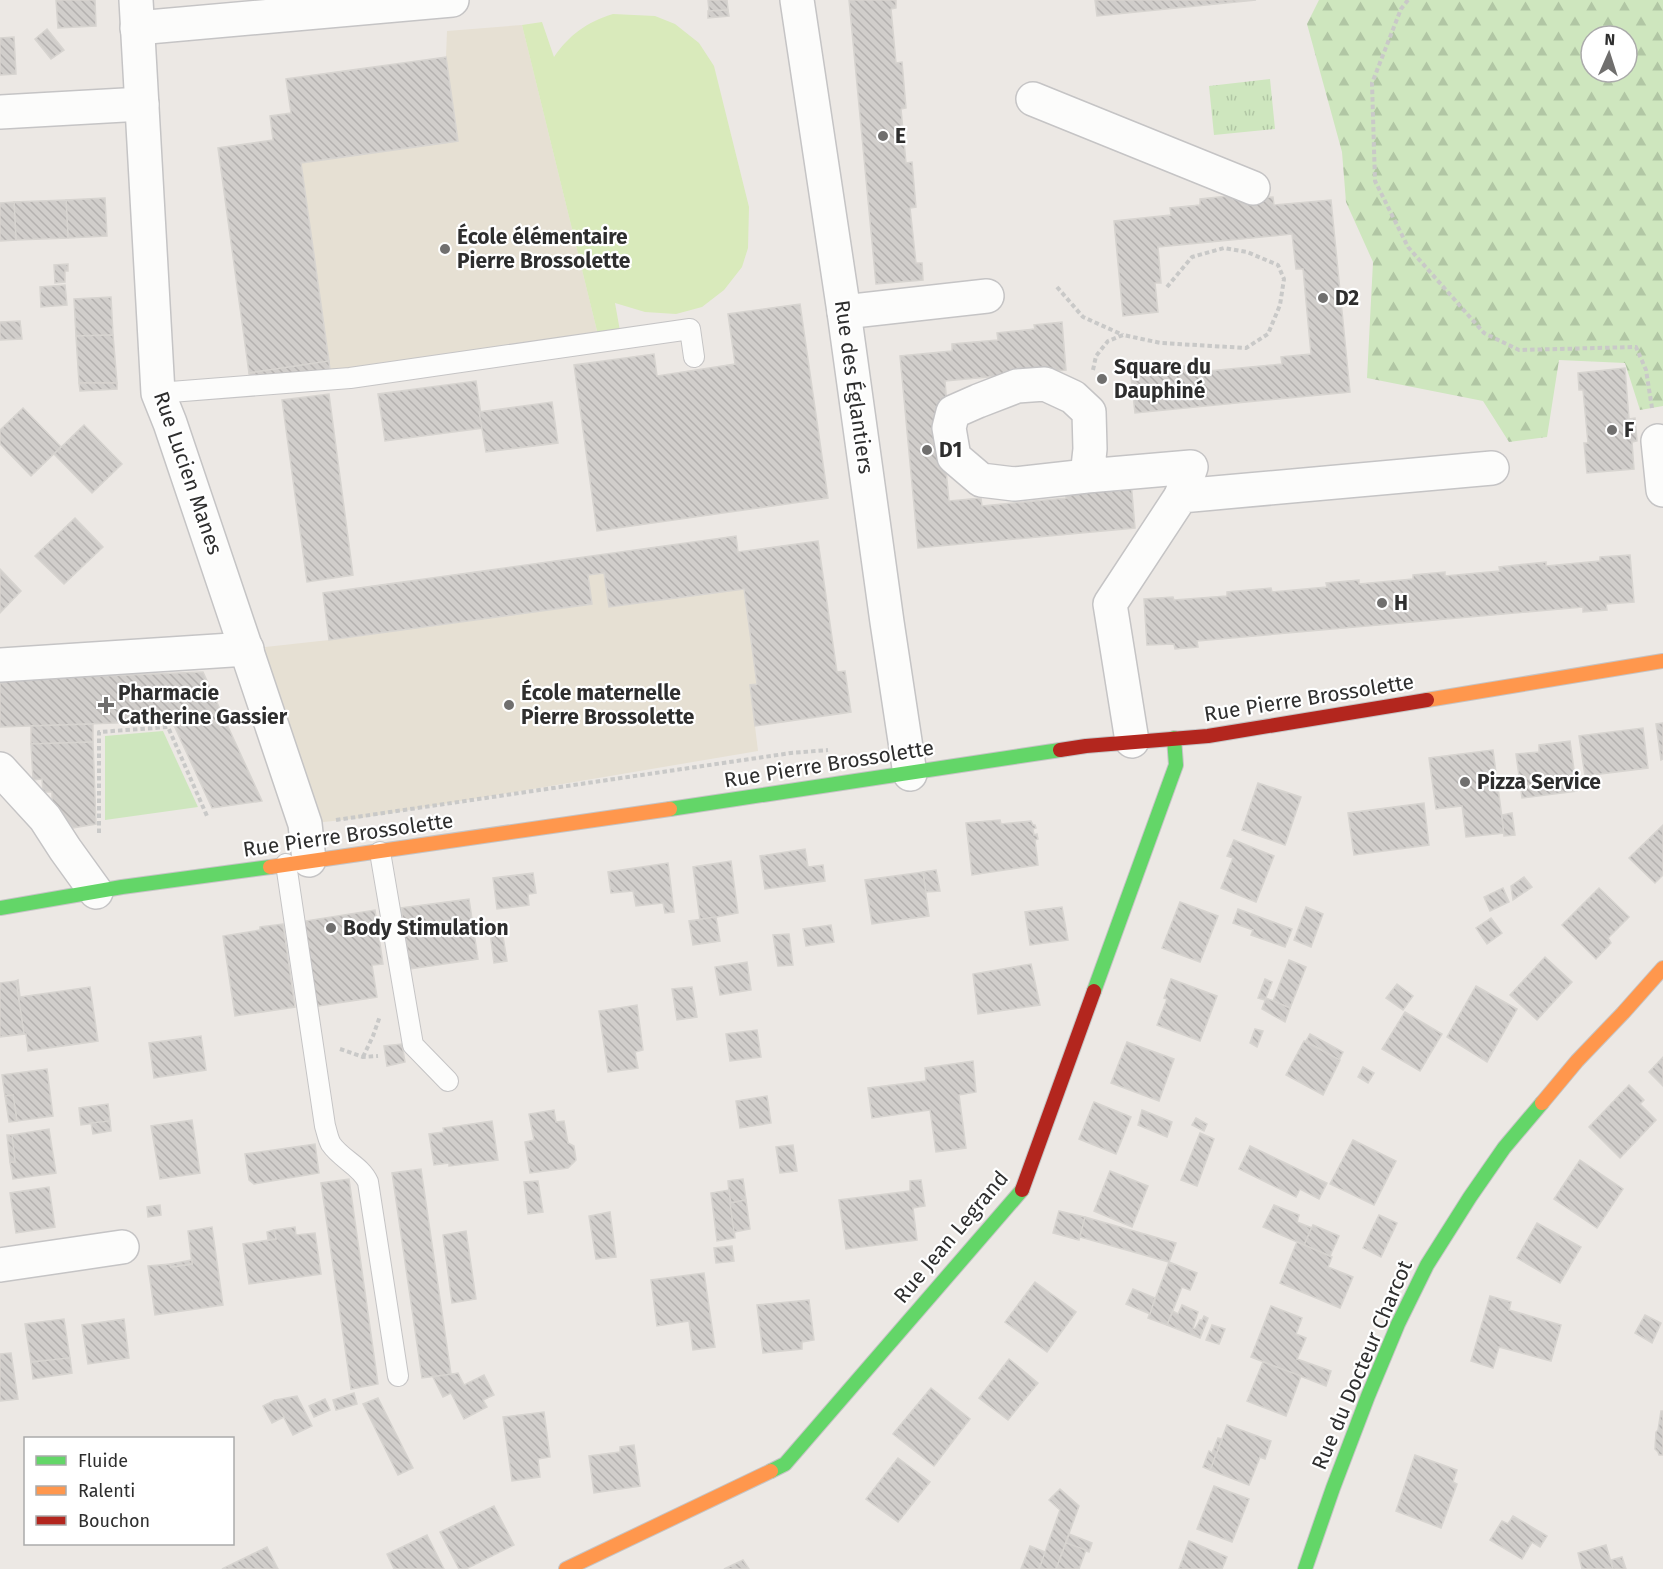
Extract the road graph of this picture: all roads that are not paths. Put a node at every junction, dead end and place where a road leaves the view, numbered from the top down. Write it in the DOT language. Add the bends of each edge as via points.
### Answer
graph roads {
  1 [pos="450,0"];
  2 [pos="797,0"];
  3 [pos="137,14"];
  4 [pos="1033,99"];
  5 [pos="142,104"];
  6 [pos="0,112"];
  7 [pos="1253,188"];
  8 [pos="987,296"];
  9 [pos="844,312"];
  10 [pos="694,357"];
  11 [pos="158,393"];
  12 [pos="1658,441"];
  13 [pos="1492,468"];
  14 [pos="1087,476"];
  15 [pos="1663,490"];
  16 [pos="1181,496"];
  17 [pos="247,649"];
  18 [pos="1663,661"];
  19 [pos="0,665"];
  20 [pos="1174,738"];
  21 [pos="1132,741"];
  22 [pos="0,769"];
  23 [pos="910,774"];
  24 [pos="380,852"];
  25 [pos="298,862"];
  26 [pos="96,892"];
  27 [pos="0,908"];
  28 [pos="1663,968"];
  29 [pos="448,1081"];
  30 [pos="122,1247"];
  31 [pos="0,1265"];
  32 [pos="398,1376"];
  33 [pos="566,1569"];
  34 [pos="1305,1569"];
  1 -- 3 [label="street"];
  2 -- 9 [label="street, Rue des Églantiers"];
  3 -- 5 [label="street, Rue Lucien Manes"];
  4 -- 7 [label="street"];
  5 -- 6 [label="street"];
  5 -- 11 [label="street, Rue Lucien Manes"];
  8 -- 9 [label="street"];
  9 -- 23 [label="street, Rue des Églantiers"];
  10 -- 11 [label="lane" via="690,329 351,378"];
  11 -- 17 [label="street, Rue Lucien Manes"];
  12 -- 15 [label="street"];
  13 -- 16 [label="street"];
  14 -- 14 [label="street" via="1014,484 981,480 954,457 949,428 954,412 1017,386 1045,384 1073,397 1089,412"];
  14 -- 16 [label="street" via="1191,467"];
  16 -- 21 [label="street" via="1110,604"];
  17 -- 19 [label="street"];
  17 -- 25 [label="street, Rue Lucien Manes" via="305,824"];
  18 -- 20 [label="street, Rue Pierre Brossolette" via="1208,736"];
  20 -- 21 [label="street, Rue Pierre Brossolette"];
  20 -- 33 [label="street, Rue Jean Legrand" via="1176,765 1022,1191 785,1464"];
  21 -- 23 [label="street, Rue Pierre Brossolette"];
  22 -- 26 [label="street" via="45,818"];
  23 -- 24 [label="street, Rue Pierre Brossolette"];
  24 -- 25 [label="street, Rue Pierre Brossolette"];
  24 -- 29 [label="lane" via="413,1045"];
  25 -- 26 [label="street, Rue Pierre Brossolette"];
  25 -- 32 [label="lane" via="312,1038 325,1126 331,1144 368,1182"];
  26 -- 27 [label="street, Rue Pierre Brossolette"];
  28 -- 34 [label="street, Rue du Docteur Charcot" via="1504,1148 1427,1265 1368,1396"];
  30 -- 31 [label="street"];
}
